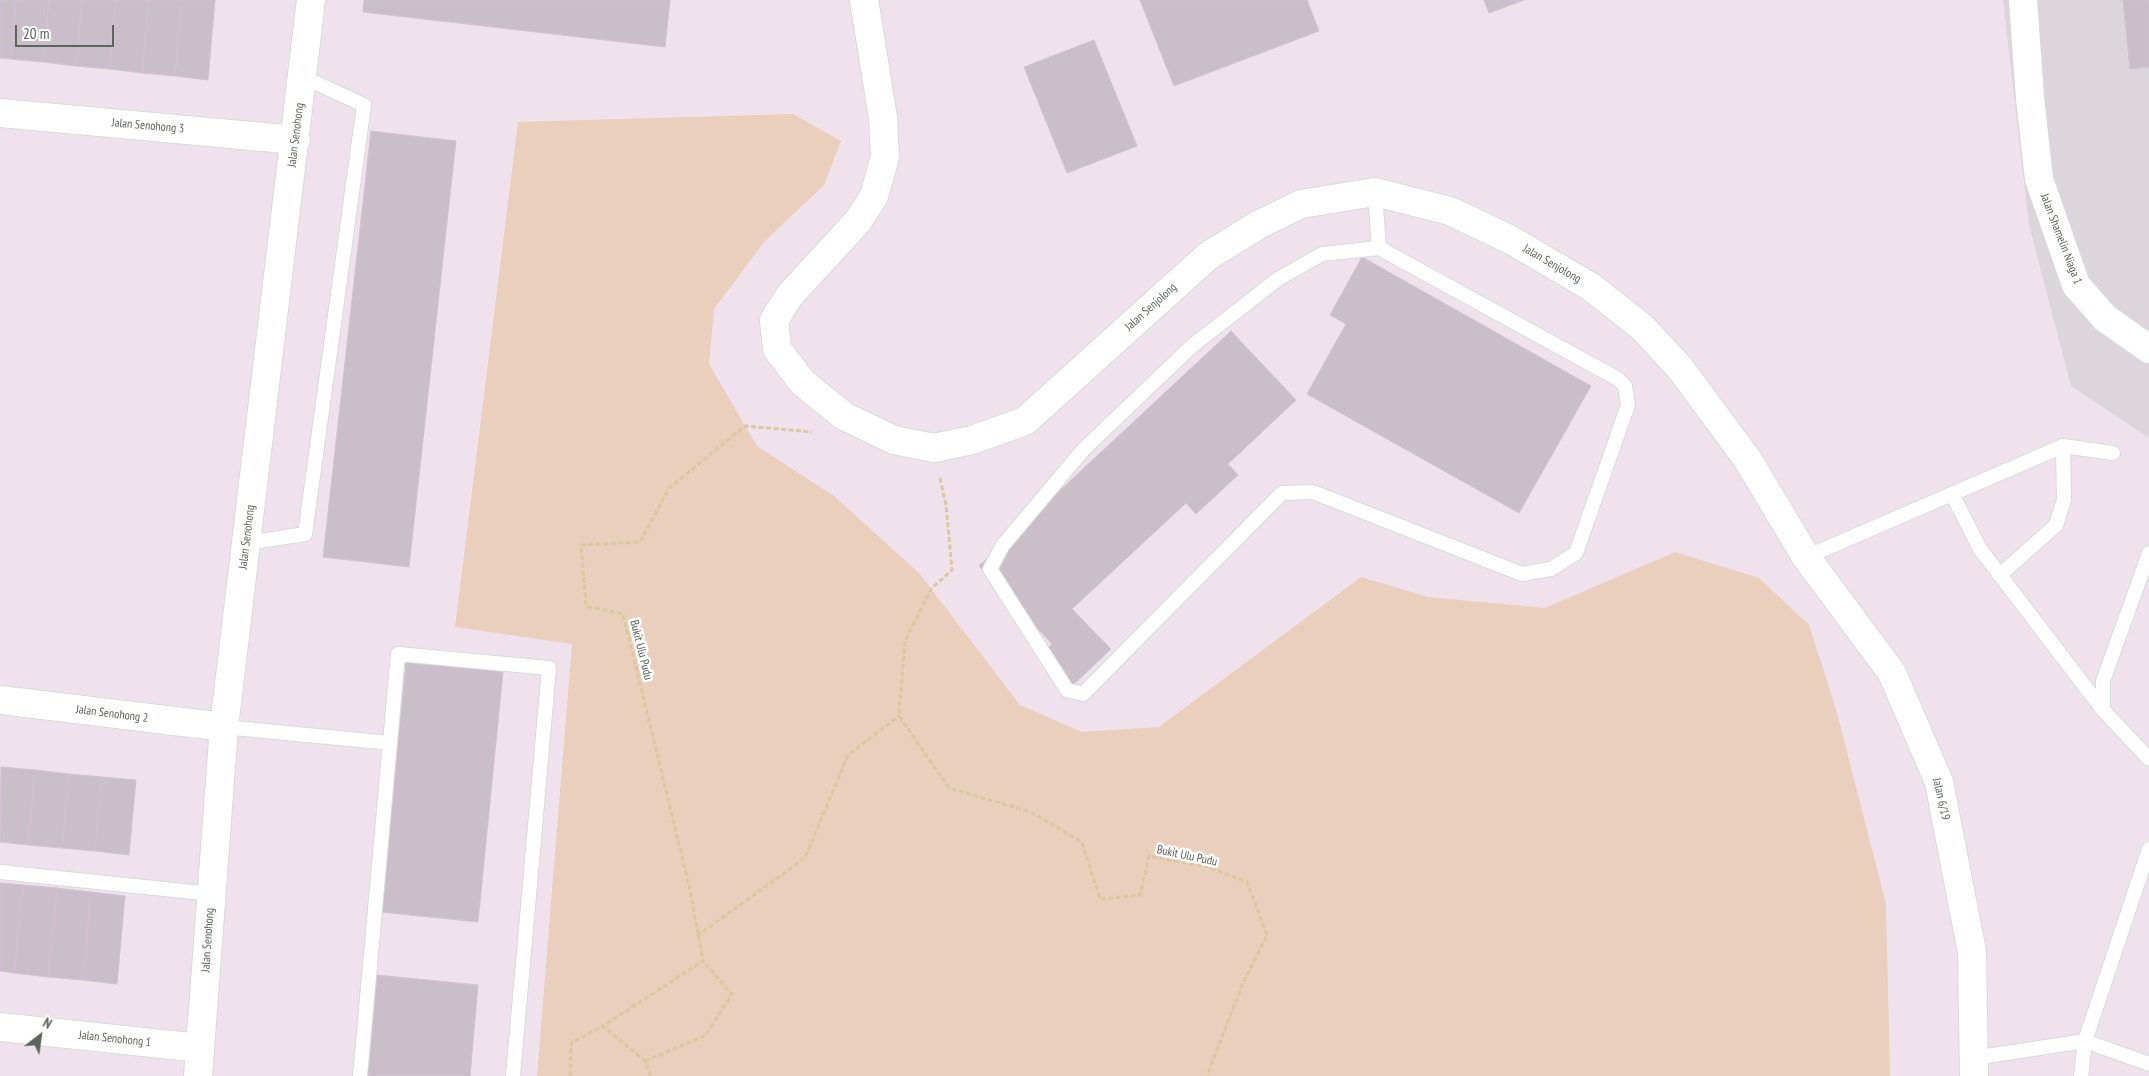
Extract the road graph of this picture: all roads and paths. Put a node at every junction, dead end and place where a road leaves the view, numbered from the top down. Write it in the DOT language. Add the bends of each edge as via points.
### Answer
graph roads {
  1 [pos="311,0"];
  2 [pos="864,0"];
  3 [pos="2023,0"];
  4 [pos="303,78"];
  5 [pos="0,113"];
  6 [pos="296,140"];
  7 [pos="1375,192"];
  8 [pos="1379,248"];
  9 [pos="2149,349"];
  10 [pos="815,432"];
  11 [pos="2062,446"];
  12 [pos="934,448"];
  13 [pos="2113,453"];
  14 [pos="1952,494"];
  15 [pos="246,543"];
  16 [pos="2149,553"];
  17 [pos="1806,557"];
  18 [pos="2000,575"];
  19 [pos="0,700"];
  20 [pos="2103,710"];
  21 [pos="899,716"];
  22 [pos="224,728"];
  23 [pos="390,743"];
  24 [pos="2149,759"];
  25 [pos="2149,850"];
  26 [pos="0,872"];
  27 [pos="212,894"];
  28 [pos="698,936"];
  29 [pos="703,961"];
  30 [pos="603,1026"];
  31 [pos="0,1027"];
  32 [pos="2085,1041"];
  33 [pos="200,1048"];
  34 [pos="645,1061"];
  35 [pos="2149,1064"];
  36 [pos="1974,1067"];
  37 [pos="198,1076"];
  38 [pos="360,1076"];
  39 [pos="513,1076"];
  40 [pos="570,1076"];
  41 [pos="652,1076"];
  42 [pos="1207,1076"];
  43 [pos="2081,1076"];
  1 -- 4 [label="street, Jalan Senohong"];
  2 -- 12 [label="street, Jalan Senjolong" via="883,118 885,158 874,196 858,221 790,296 774,320 777,349 803,383 844,416 894,440"];
  3 -- 9 [label="street, Jalan Shamelin Niaga 1" via="2039,179 2076,285 2105,318"];
  4 -- 6 [label="street, Jalan Senohong"];
  4 -- 15 [label="lane" via="364,105 305,534"];
  5 -- 6 [label="street, Jalan Senohong 3"];
  6 -- 15 [label="street, Jalan Senohong"];
  7 -- 8 [label="lane"];
  7 -- 12 [label="street, Jalan Senjolong" via="1301,204 1258,225 1208,256 1025,420 972,440"];
  7 -- 17 [label="street, Jalan Senjolong" via="1450,211 1511,240 1591,287 1642,327 1680,368 1748,460"];
  8 -- 8 [label="lane" via="1618,379 1625,386 1628,405 1576,553 1551,569 1522,574 1313,492 1282,493 1083,694 1066,690 990,569 1003,545 1084,449 1192,346 1278,279 1322,254"];
  10 -- 28 [label="path, Bukit Ulu Pudu" via="745,426 669,488 640,542 581,545 586,606 623,614 689,886"];
  11 -- 13 [label="lane"];
  11 -- 14 [label="lane"];
  11 -- 18 [label="lane" via="2064,500 2056,525"];
  12 -- 21 [label="path" via="946,505 952,570 931,589 905,641"];
  14 -- 17 [label="lane"];
  14 -- 18 [label="lane" via="1980,549"];
  15 -- 22 [label="street, Jalan Senohong"];
  16 -- 20 [label="lane" via="2103,681"];
  17 -- 36 [label="street, Jalan 6/19" via="1892,673 1939,782 1972,952"];
  18 -- 20 [label="lane"];
  19 -- 22 [label="street, Jalan Senohong 2"];
  20 -- 24 [label="lane"];
  21 -- 28 [label="path" via="848,755 805,858"];
  21 -- 42 [label="path, Bukit Ulu Pudu" via="949,788 1031,812 1082,842 1100,900 1140,895 1149,856 1208,867 1247,882 1268,935 1242,985"];
  22 -- 23 [label="lane"];
  22 -- 27 [label="street, Jalan Senohong"];
  23 -- 38 [label="lane"];
  23 -- 39 [label="lane" via="398,654 549,668"];
  25 -- 32 [label="lane"];
  26 -- 27 [label="lane"];
  27 -- 33 [label="street, Jalan Senohong"];
  28 -- 29 [label="path, Bukit Ulu Pudu"];
  29 -- 30 [label="path"];
  29 -- 34 [label="path" via="732,994 705,1036"];
  30 -- 34 [label="path"];
  30 -- 40 [label="path" via="571,1043"];
  31 -- 33 [label="street, Jalan Senohong 1"];
  32 -- 35 [label="lane"];
  32 -- 36 [label="lane"];
  32 -- 43 [label="lane"];
  33 -- 37 [label="street, Jalan Senohong"];
  34 -- 41 [label="path"];
}
